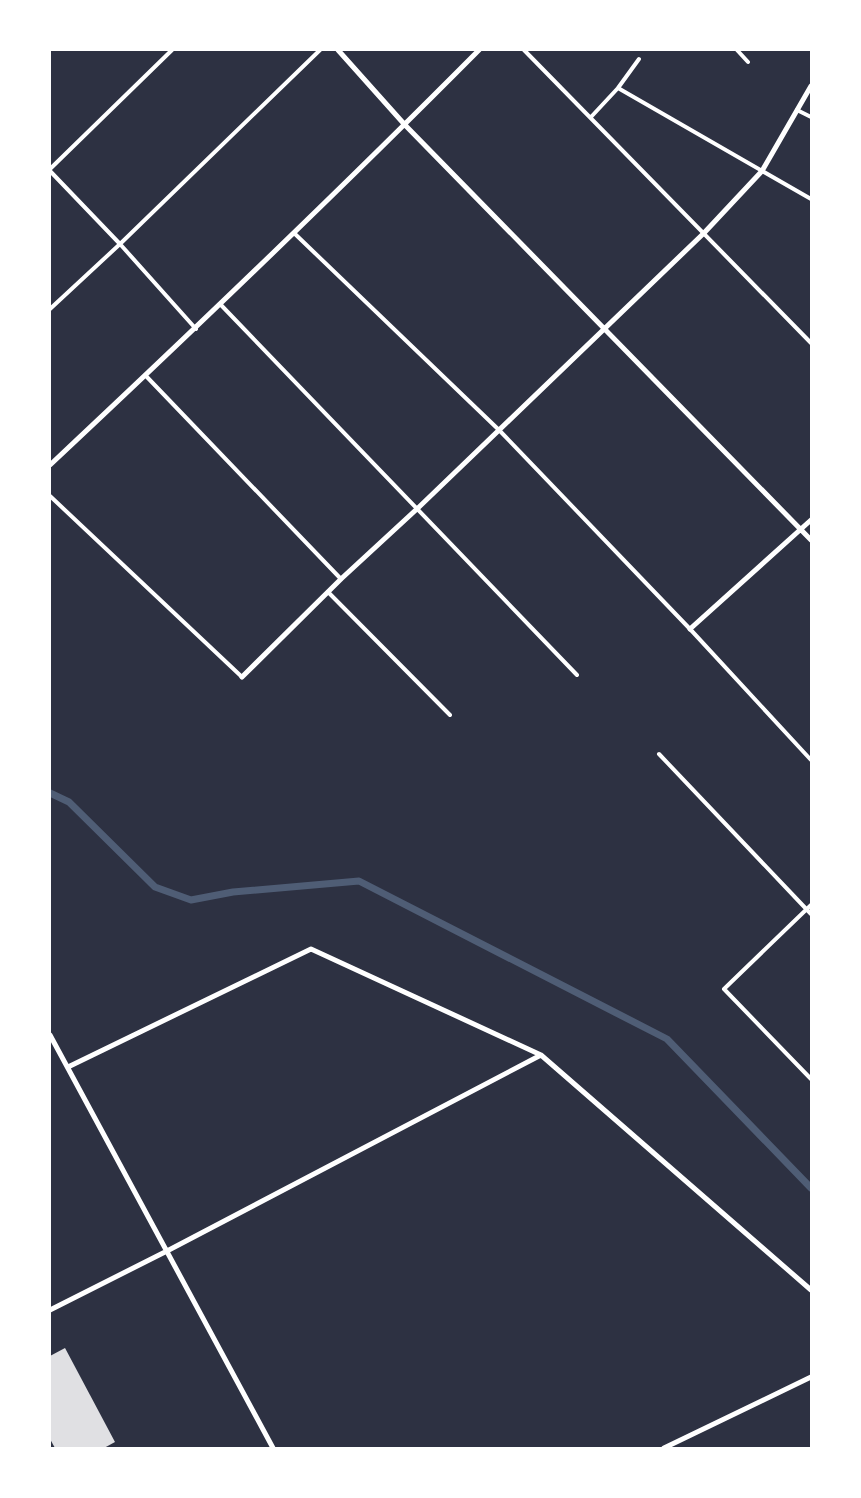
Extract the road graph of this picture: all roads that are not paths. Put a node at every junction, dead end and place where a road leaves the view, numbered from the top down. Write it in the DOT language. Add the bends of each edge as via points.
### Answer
graph roads {
  1 [pos="172,50"];
  2 [pos="320,50"];
  3 [pos="338,50"];
  4 [pos="479,50"];
  5 [pos="524,50"];
  6 [pos="737,50"];
  7 [pos="639,59"];
  8 [pos="748,62"];
  9 [pos="811,86"];
  10 [pos="618,88"];
  11 [pos="797,110"];
  12 [pos="811,117"];
  13 [pos="590,118"];
  14 [pos="405,125"];
  15 [pos="50,170"];
  16 [pos="762,171"];
  17 [pos="811,199"];
  18 [pos="294,232"];
  19 [pos="704,233"];
  20 [pos="120,244"];
  21 [pos="221,305"];
  22 [pos="50,309"];
  23 [pos="196,329"];
  24 [pos="605,329"];
  25 [pos="811,343"];
  26 [pos="146,376"];
  27 [pos="499,430"];
  28 [pos="50,465"];
  29 [pos="50,496"];
  30 [pos="418,508"];
  31 [pos="811,520"];
  32 [pos="801,530"];
  33 [pos="811,540"];
  34 [pos="341,579"];
  35 [pos="328,592"];
  36 [pos="690,629"];
  37 [pos="578,675"];
  38 [pos="242,677"];
  39 [pos="450,715"];
  40 [pos="659,754"];
  41 [pos="811,760"];
  42 [pos="811,905"];
  43 [pos="806,909"];
  44 [pos="811,914"];
  45 [pos="50,1035"];
  46 [pos="541,1055"];
  47 [pos="68,1067"];
  48 [pos="811,1078"];
  49 [pos="166,1251"];
  50 [pos="811,1290"];
  51 [pos="50,1310"];
  52 [pos="811,1377"];
  53 [pos="273,1448"];
  54 [pos="664,1448"];
  1 -- 15 [label="lane"];
  2 -- 20 [label="lane"];
  3 -- 14 [label="street"];
  4 -- 14 [label="street"];
  5 -- 13 [label="lane"];
  6 -- 8 [label="lane"];
  7 -- 10 [label="lane"];
  9 -- 11 [label="street"];
  10 -- 13 [label="lane"];
  10 -- 16 [label="lane"];
  11 -- 12 [label="lane"];
  11 -- 16 [label="street"];
  13 -- 19 [label="lane"];
  14 -- 18 [label="street"];
  14 -- 24 [label="street"];
  15 -- 20 [label="lane"];
  16 -- 17 [label="lane"];
  16 -- 19 [label="street"];
  18 -- 21 [label="street"];
  18 -- 27 [label="lane"];
  19 -- 24 [label="street"];
  19 -- 25 [label="lane"];
  20 -- 22 [label="lane"];
  20 -- 23 [label="lane"];
  21 -- 23 [label="street"];
  21 -- 30 [label="lane"];
  23 -- 26 [label="street"];
  24 -- 27 [label="street"];
  24 -- 32 [label="street"];
  26 -- 28 [label="street"];
  26 -- 34 [label="lane"];
  27 -- 30 [label="street"];
  27 -- 36 [label="lane"];
  29 -- 38 [label="lane"];
  30 -- 34 [label="street"];
  30 -- 37 [label="lane"];
  31 -- 32 [label="street"];
  32 -- 33 [label="street"];
  32 -- 36 [label="street"];
  34 -- 35 [label="street"];
  35 -- 38 [label="street"];
  35 -- 39 [label="lane"];
  36 -- 41 [label="lane"];
  40 -- 43 [label="lane"];
  42 -- 43 [label="lane"];
  43 -- 44 [label="lane"];
  43 -- 48 [label="lane" via="724,989"];
  45 -- 47 [label="street"];
  46 -- 47 [label="street" via="310,949"];
  46 -- 49 [label="street"];
  46 -- 50 [label="street"];
  47 -- 49 [label="street"];
  49 -- 51 [label="street"];
  49 -- 53 [label="street"];
  52 -- 54 [label="street"];
}
